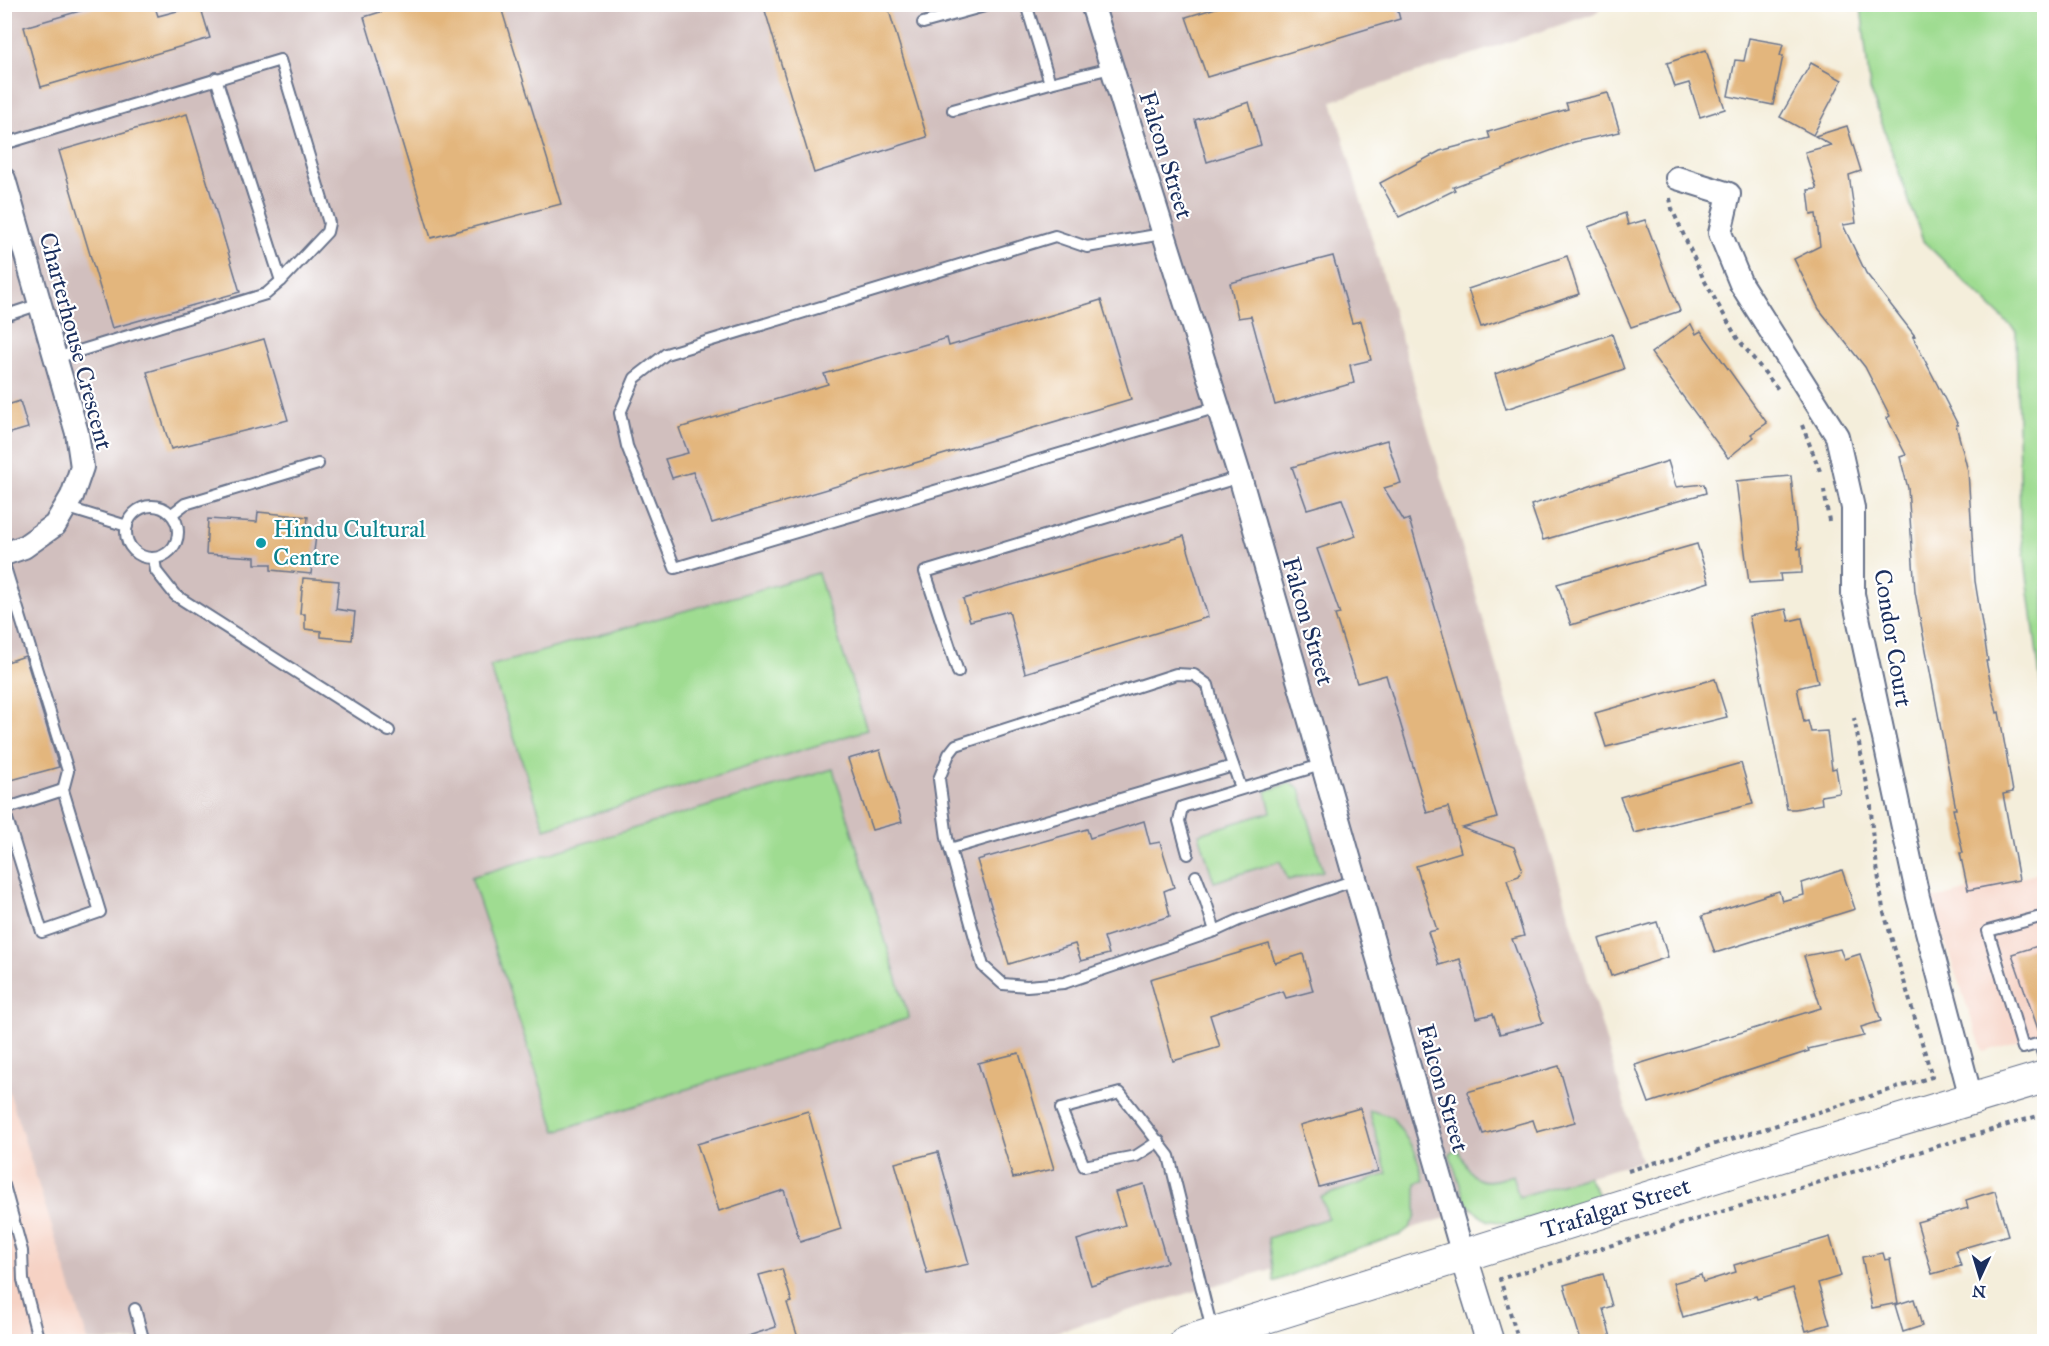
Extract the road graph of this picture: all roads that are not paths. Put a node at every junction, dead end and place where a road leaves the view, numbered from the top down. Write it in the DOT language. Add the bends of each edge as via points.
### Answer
graph roads {
  1 [pos="992,4"];
  2 [pos="1026,4"];
  3 [pos="1092,4"];
  4 [pos="923,23"];
  5 [pos="1111,68"];
  6 [pos="216,78"];
  7 [pos="1050,83"];
  8 [pos="953,110"];
  9 [pos="4,144"];
  10 [pos="4,179"];
  11 [pos="1673,186"];
  12 [pos="1162,234"];
  13 [pos="281,281"];
  14 [pos="40,304"];
  15 [pos="4,316"];
  16 [pos="56,358"];
  17 [pos="1218,407"];
  18 [pos="318,464"];
  19 [pos="1240,477"];
  20 [pos="66,507"];
  21 [pos="172,514"];
  22 [pos="127,526"];
  23 [pos="4,554"];
  24 [pos="154,558"];
  25 [pos="4,564"];
  26 [pos="958,672"];
  27 [pos="389,731"];
  28 [pos="1321,765"];
  29 [pos="1233,766"];
  30 [pos="1241,788"];
  31 [pos="63,790"];
  32 [pos="5,809"];
  33 [pos="950,849"];
  34 [pos="1188,854"];
  35 [pos="1196,876"];
  36 [pos="1355,880"];
  37 [pos="2044,916"];
  38 [pos="1215,931"];
  39 [pos="2042,1042"];
  40 [pos="2044,1058"];
  41 [pos="2044,1077"];
  42 [pos="1971,1098"];
  43 [pos="1159,1141"];
  44 [pos="4,1185"];
  45 [pos="1463,1255"];
  46 [pos="135,1309"];
  47 [pos="1199,1337"];
  48 [pos="39,1341"];
  49 [pos="144,1341"];
  50 [pos="1490,1341"];
  1 -- 4 [label="lane"];
  2 -- 7 [label="lane"];
  3 -- 5 [label="street, Falcon Street"];
  5 -- 7 [label="lane"];
  5 -- 12 [label="street, Falcon Street"];
  6 -- 9 [label="lane"];
  6 -- 13 [label="lane"];
  6 -- 13 [label="lane" via="280,60 328,223 327,232"];
  7 -- 8 [label="lane"];
  10 -- 14 [label="street, Charterhouse Crescent"];
  11 -- 42 [label="street, Condor Court" via="1730,194 1720,233 1741,284 1837,436 1853,508 1853,594 1918,897"];
  12 -- 17 [label="street, Falcon Street"];
  12 -- 17 [label="lane" via="1087,247 1055,236 666,354 635,378 620,413 627,446 675,568"];
  13 -- 16 [label="lane" via="266,294"];
  14 -- 15 [label="lane"];
  14 -- 16 [label="street, Charterhouse Crescent"];
  16 -- 20 [label="street, Charterhouse Crescent" via="77,433 82,467"];
  17 -- 19 [label="street, Falcon Street"];
  18 -- 21 [label="lane" via="185,504"];
  19 -- 26 [label="lane" via="925,572"];
  19 -- 28 [label="street, Falcon Street"];
  20 -- 22 [label="lane"];
  20 -- 23 [label="street, Charterhouse Crescent" via="55,525 24,548"];
  21 -- 22 [label="lane" via="150,506 134,514"];
  21 -- 24 [label="lane" via="178,530 175,546"];
  22 -- 24 [label="lane" via="131,547 137,554"];
  24 -- 27 [label="lane" via="156,571 175,595"];
  25 -- 31 [label="lane" via="68,771"];
  28 -- 30 [label="lane"];
  28 -- 36 [label="street, Falcon Street"];
  29 -- 30 [label="lane"];
  29 -- 33 [label="lane"];
  29 -- 33 [label="lane" via="1208,685 1194,675 1176,674 956,745 939,779"];
  30 -- 34 [label="lane" via="1182,807 1179,821"];
  31 -- 32 [label="lane"];
  31 -- 32 [label="lane" via="99,912 42,932"];
  33 -- 38 [label="lane" via="983,966 1003,984 1064,983"];
  35 -- 38 [label="lane"];
  36 -- 38 [label="lane"];
  36 -- 45 [label="street, Falcon Street"];
  37 -- 39 [label="lane" via="1988,931 2023,1048"];
  39 -- 40 [label="lane"];
  41 -- 42 [label="main road, Trafalgar Street"];
  42 -- 45 [label="main road, Trafalgar Street"];
  43 -- 43 [label="lane" via="1120,1093 1060,1108 1084,1166 1136,1156"];
  43 -- 47 [label="lane" via="1169,1156 1208,1307"];
  44 -- 48 [label="lane"];
  45 -- 47 [label="main road, Trafalgar Street"];
  45 -- 50 [label="street"];
  46 -- 49 [label="lane"];
}
